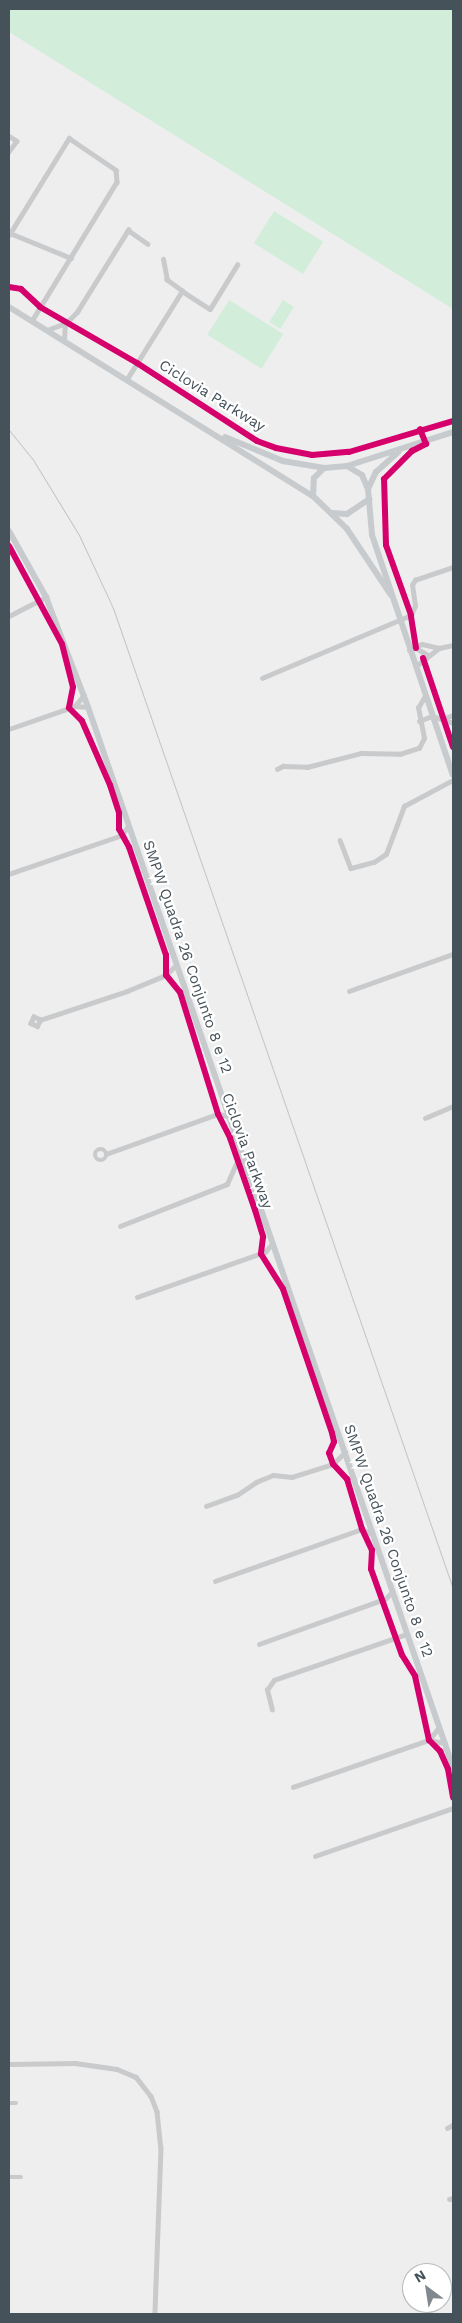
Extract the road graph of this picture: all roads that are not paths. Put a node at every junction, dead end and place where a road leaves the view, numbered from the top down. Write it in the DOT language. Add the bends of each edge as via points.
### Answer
graph roads {
  1 [pos="9,136"];
  2 [pos="9,152"];
  3 [pos="10,234"];
  4 [pos="148,244"];
  5 [pos="71,258"];
  6 [pos="163,259"];
  7 [pos="237,265"];
  8 [pos="182,291"];
  9 [pos="9,307"];
  10 [pos="32,321"];
  11 [pos="66,323"];
  12 [pos="47,330"];
  13 [pos="64,341"];
  14 [pos="128,379"];
  15 [pos="453,432"];
  16 [pos="219,435"];
  17 [pos="406,448"];
  18 [pos="347,466"];
  19 [pos="324,468"];
  20 [pos="368,490"];
  21 [pos="313,496"];
  22 [pos="369,499"];
  23 [pos="332,513"];
  24 [pos="9,531"];
  25 [pos="453,566"];
  26 [pos="391,595"];
  27 [pos="46,597"];
  28 [pos="9,616"];
  29 [pos="400,620"];
  30 [pos="453,645"];
  31 [pos="439,648"];
  32 [pos="412,649"];
  33 [pos="428,655"];
  34 [pos="415,667"];
  35 [pos="262,678"];
  36 [pos="84,695"];
  37 [pos="426,696"];
  38 [pos="75,706"];
  39 [pos="88,708"];
  40 [pos="453,715"];
  41 [pos="432,716"];
  42 [pos="443,719"];
  43 [pos="419,722"];
  44 [pos="453,723"];
  45 [pos="9,729"];
  46 [pos="277,769"];
  47 [pos="453,775"];
  48 [pos="453,780"];
  49 [pos="128,826"];
  50 [pos="122,835"];
  51 [pos="133,840"];
  52 [pos="340,840"];
  53 [pos="9,874"];
  54 [pos="453,954"];
  55 [pos="176,965"];
  56 [pos="168,973"];
  57 [pos="180,976"];
  58 [pos="349,991"];
  59 [pos="40,1020"];
  60 [pos="225,1106"];
  61 [pos="453,1106"];
  62 [pos="219,1114"];
  63 [pos="228,1116"];
  64 [pos="425,1118"];
  65 [pos="241,1152"];
  66 [pos="106,1154"];
  67 [pos="120,1226"];
  68 [pos="272,1244"];
  69 [pos="265,1252"];
  70 [pos="276,1256"];
  71 [pos="137,1297"];
  72 [pos="345,1452"];
  73 [pos="336,1463"];
  74 [pos="349,1464"];
  75 [pos="206,1506"];
  76 [pos="367,1522"];
  77 [pos="363,1529"];
  78 [pos="370,1533"];
  79 [pos="215,1581"];
  80 [pos="392,1592"];
  81 [pos="385,1599"];
  82 [pos="396,1602"];
  83 [pos="407,1634"];
  84 [pos="259,1644"];
  85 [pos="272,1710"];
  86 [pos="439,1727"];
  87 [pos="429,1740"];
  88 [pos="445,1743"];
  89 [pos="453,1767"];
  90 [pos="293,1787"];
  91 [pos="453,1808"];
  92 [pos="315,1856"];
  93 [pos="9,2064"];
  94 [pos="9,2103"];
  95 [pos="16,2103"];
  96 [pos="453,2125"];
  97 [pos="446,2128"];
  98 [pos="9,2177"];
  99 [pos="21,2177"];
  100 [pos="155,2314"];
  1 -- 2 [label="street" via="17,141"];
  3 -- 5 [label="street"];
  3 -- 5 [label="street" via="69,138 116,170 117,182"];
  4 -- 11 [label="street" via="128,230 77,312"];
  5 -- 10 [label="street"];
  6 -- 8 [label="street" via="167,280"];
  7 -- 8 [label="street" via="210,309"];
  8 -- 14 [label="street"];
  9 -- 10 [label="street"];
  10 -- 12 [label="street"];
  11 -- 12 [label="street"];
  11 -- 13 [label="street"];
  12 -- 13 [label="street"];
  13 -- 14 [label="street"];
  14 -- 16 [label="street"];
  15 -- 17 [label="street"];
  16 -- 19 [label="street" via="283,460"];
  16 -- 21 [label="street"];
  17 -- 18 [label="street"];
  17 -- 20 [label="street" via="376,472"];
  18 -- 19 [label="street"];
  18 -- 20 [label="street" via="362,475"];
  19 -- 21 [label="street" via="314,478"];
  20 -- 22 [label="street"];
  21 -- 23 [label="street"];
  22 -- 23 [label="street" via="347,514"];
  22 -- 26 [label="street" via="370,526"];
  23 -- 26 [label="street" via="359,544"];
  24 -- 27 [label="street, SMPW Quadra 26 Conjunto 8 e 12"];
  25 -- 29 [label="street" via="415,580 412,585 414,609"];
  26 -- 29 [label="street"];
  27 -- 28 [label="street"];
  27 -- 36 [label="street, SMPW Quadra 26 Conjunto 8 e 12"];
  29 -- 32 [label="street"];
  29 -- 35 [label="street"];
  30 -- 31 [label="street"];
  31 -- 32 [label="street" via="422,644"];
  31 -- 33 [label="street"];
  32 -- 33 [label="street"];
  32 -- 34 [label="street"];
  33 -- 34 [label="street"];
  34 -- 37 [label="street"];
  36 -- 38 [label="street"];
  36 -- 39 [label="street, SMPW Quadra 26 Conjunto 8 e 12"];
  37 -- 41 [label="street"];
  37 -- 43 [label="street" via="418,708"];
  38 -- 39 [label="street"];
  38 -- 45 [label="street"];
  39 -- 49 [label="street, SMPW Quadra 26 Conjunto 8 e 12"];
  40 -- 42 [label="street"];
  41 -- 42 [label="street"];
  41 -- 43 [label="street"];
  41 -- 47 [label="street"];
  42 -- 44 [label="street"];
  43 -- 46 [label="street" via="424,738 422,744 400,754 361,754 315,766 283,766"];
  48 -- 52 [label="street" via="404,806 386,854 374,862 351,868"];
  49 -- 50 [label="street"];
  49 -- 51 [label="street, SMPW Quadra 26 Conjunto 8 e 12"];
  50 -- 51 [label="street"];
  50 -- 53 [label="street"];
  51 -- 55 [label="street, SMPW Quadra 26 Conjunto 8 e 12"];
  54 -- 58 [label="street"];
  55 -- 56 [label="street"];
  55 -- 57 [label="street, SMPW Quadra 26 Conjunto 8 e 12"];
  56 -- 57 [label="street"];
  56 -- 59 [label="street" via="128,992"];
  57 -- 60 [label="street, SMPW Quadra 26 Conjunto 8 e 12"];
  60 -- 62 [label="street"];
  60 -- 63 [label="street, SMPW Quadra 26 Conjunto 8 e 12"];
  61 -- 64 [label="street"];
  62 -- 63 [label="street"];
  62 -- 66 [label="street"];
  63 -- 65 [label="street, SMPW Quadra 26 Conjunto 8 e 12"];
  65 -- 67 [label="street" via="227,1184"];
  65 -- 68 [label="street, SMPW Quadra 26 Conjunto 8 e 12"];
  68 -- 69 [label="street"];
  68 -- 70 [label="street, SMPW Quadra 26 Conjunto 8 e 12"];
  69 -- 70 [label="street"];
  69 -- 71 [label="street"];
  70 -- 72 [label="street, SMPW Quadra 26 Conjunto 8 e 12"];
  72 -- 73 [label="street"];
  72 -- 74 [label="street, SMPW Quadra 26 Conjunto 8 e 12"];
  73 -- 74 [label="street"];
  73 -- 75 [label="street" via="295,1476 273,1475 237,1495"];
  74 -- 76 [label="street, SMPW Quadra 26 Conjunto 8 e 12"];
  76 -- 77 [label="street"];
  76 -- 78 [label="street, SMPW Quadra 26 Conjunto 8 e 12"];
  77 -- 78 [label="street"];
  77 -- 79 [label="street"];
  78 -- 80 [label="street, SMPW Quadra 26 Conjunto 8 e 12"];
  80 -- 81 [label="street"];
  80 -- 82 [label="street, SMPW Quadra 26 Conjunto 8 e 12"];
  81 -- 82 [label="street"];
  81 -- 84 [label="street"];
  82 -- 83 [label="street, SMPW Quadra 26 Conjunto 8 e 12"];
  83 -- 85 [label="street" via="274,1680 267,1690"];
  83 -- 86 [label="street, SMPW Quadra 26 Conjunto 8 e 12"];
  86 -- 87 [label="street"];
  86 -- 88 [label="street, SMPW Quadra 26 Conjunto 8 e 12"];
  87 -- 88 [label="street"];
  87 -- 90 [label="street"];
  88 -- 89 [label="street, SMPW Quadra 26 Conjunto 8 e 12"];
  91 -- 92 [label="street"];
  93 -- 100 [label="street" via="75,2063 117,2069 136,2077 151,2096 157,2112 161,2148"];
  94 -- 95 [label="street"];
  96 -- 97 [label="street"];
  98 -- 99 [label="street"];
}
